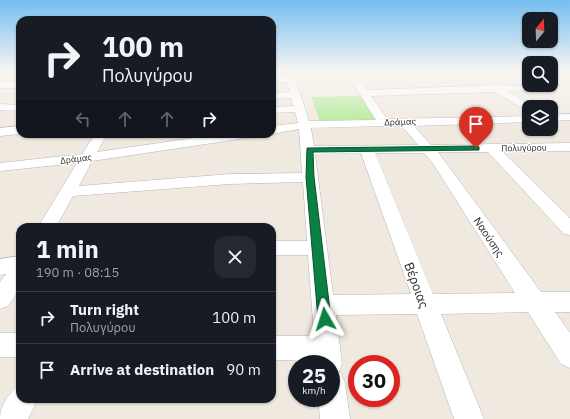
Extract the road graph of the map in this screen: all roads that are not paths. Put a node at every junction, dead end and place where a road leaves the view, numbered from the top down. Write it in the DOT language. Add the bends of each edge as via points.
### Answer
graph roads {
  1 [pos="295,92"];
  2 [pos="412,92"];
  3 [pos="501,92"];
  4 [pos="364,93"];
  5 [pos="276,97"];
  6 [pos="298,102"];
  7 [pos="522,105"];
  8 [pos="0,107"];
  9 [pos="16,108"];
  10 [pos="276,109"];
  11 [pos="558,118"];
  12 [pos="570,118"];
  13 [pos="522,119"];
  14 [pos="405,122"];
  15 [pos="384,123"];
  16 [pos="305,125"];
  17 [pos="276,129"];
  18 [pos="16,130"];
  19 [pos="0,132"];
  20 [pos="99,138"];
  21 [pos="220,138"];
  22 [pos="554,147"];
  23 [pos="570,147"];
  24 [pos="492,148"];
  25 [pos="428,149"];
  26 [pos="309,150"];
  27 [pos="367,150"];
  28 [pos="87,158"];
  29 [pos="570,160"];
  30 [pos="0,167"];
  31 [pos="310,177"];
  32 [pos="66,192"];
  33 [pos="49,223"];
  34 [pos="570,229"];
  35 [pos="276,248"];
  36 [pos="317,248"];
  37 [pos="16,265"];
  38 [pos="0,267"];
  39 [pos="16,277"];
  40 [pos="0,299"];
  41 [pos="534,302"];
  42 [pos="570,302"];
  43 [pos="424,304"];
  44 [pos="323,305"];
  45 [pos="0,345"];
  46 [pos="16,345"];
  47 [pos="276,349"];
  48 [pos="321,355"];
  49 [pos="328,355"];
  50 [pos="570,356"];
  51 [pos="22,403"];
  52 [pos="333,407"];
  53 [pos="12,419"];
  54 [pos="334,419"];
  55 [pos="468,419"];
  1 -- 6 [label="street"];
  2 -- 4 [label="street"];
  3 -- 7 [label="street"];
  4 -- 15 [label="street"];
  5 -- 6 [label="street"];
  6 -- 10 [label="street"];
  6 -- 16 [label="street"];
  8 -- 9 [label="street"];
  11 -- 12 [label="street"];
  13 -- 14 [label="street, Δράμας"];
  14 -- 15 [label="street, Δράμας"];
  14 -- 25 [label="street, Ναούσης"];
  15 -- 16 [label="street, Δράμας"];
  16 -- 17 [label="street, Δράμας"];
  16 -- 26 [label="street"];
  18 -- 19 [label="street"];
  20 -- 28 [label="street"];
  21 -- 28 [label="street, Δράμας"];
  22 -- 23 [label="street, Πολυγύρου"];
  22 -- 24 [label="street, Πολυγύρου"];
  22 -- 29 [label="street"];
  24 -- 25 [label="street, Πολυγύρου"];
  24 -- 34 [label="street"];
  25 -- 27 [label="street, Πολυγύρου"];
  25 -- 41 [label="street, Ναούσης"];
  26 -- 27 [label="street, Πολυγύρου"];
  26 -- 31 [label="street"];
  27 -- 43 [label="street, Βέροιας"];
  28 -- 30 [label="street, Δράμας"];
  28 -- 32 [label="street"];
  31 -- 32 [label="street" via="230,179"];
  31 -- 36 [label="street"];
  32 -- 33 [label="street"];
  35 -- 36 [label="street"];
  36 -- 44 [label="street"];
  37 -- 38 [label="street"];
  39 -- 40 [label="street"];
  41 -- 42 [label="street"];
  41 -- 43 [label="street"];
  41 -- 50 [label="street, Ναούσης"];
  43 -- 44 [label="street"];
  43 -- 55 [label="street, Βέροιας"];
  44 -- 49 [label="street"];
  45 -- 46 [label="street"];
  47 -- 48 [label="street"];
  51 -- 53 [label="street"];
  52 -- 54 [label="street"];
}
